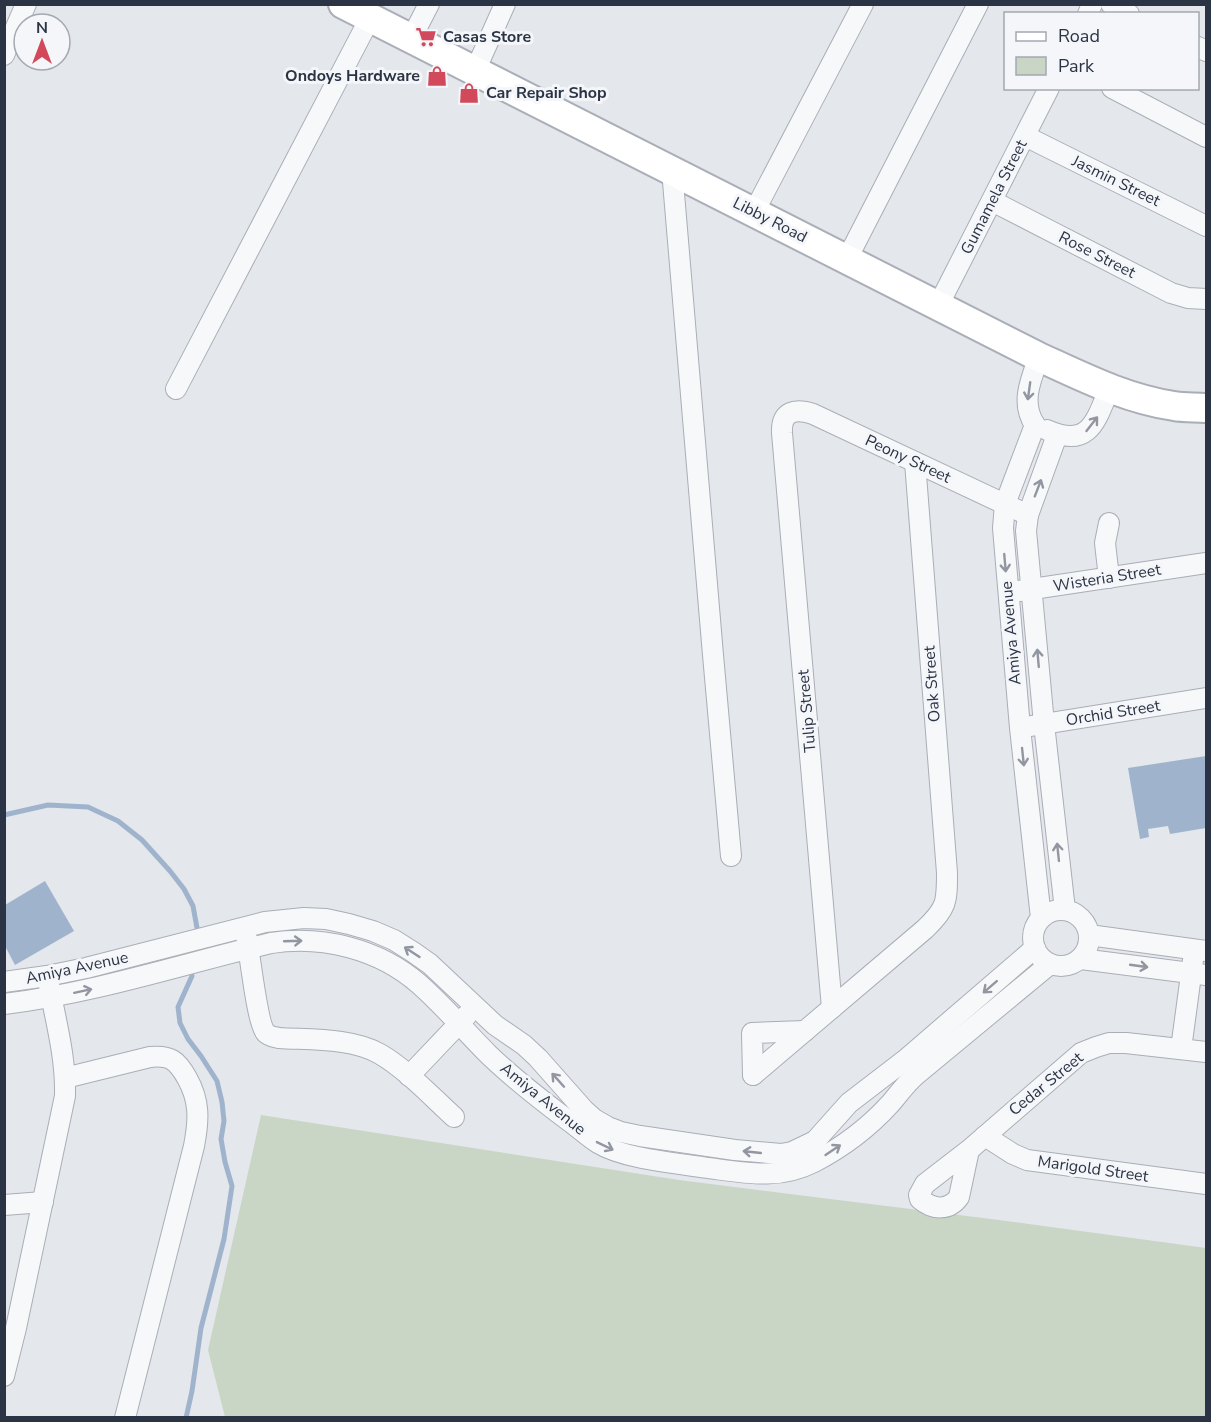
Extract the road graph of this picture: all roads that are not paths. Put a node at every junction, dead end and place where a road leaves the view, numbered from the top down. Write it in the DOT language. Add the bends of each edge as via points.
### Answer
graph roads {
  1 [pos="26,4"];
  2 [pos="343,4"];
  3 [pos="429,4"];
  4 [pos="492,4"];
  5 [pos="505,4"];
  6 [pos="863,4"];
  7 [pos="978,4"];
  8 [pos="1111,4"];
  9 [pos="1126,12"];
  10 [pos="370,18"];
  11 [pos="485,34"];
  12 [pos="411,39"];
  13 [pos="5,52"];
  14 [pos="469,68"];
  15 [pos="1048,90"];
  16 [pos="1116,90"];
  17 [pos="1025,136"];
  18 [pos="1206,136"];
  19 [pos="672,170"];
  20 [pos="992,201"];
  21 [pos="754,212"];
  22 [pos="1206,226"];
  23 [pos="847,260"];
  24 [pos="1206,299"];
  25 [pos="938,306"];
  26 [pos="1039,357"];
  27 [pos="176,389"];
  28 [pos="1110,389"];
  29 [pos="1206,408"];
  30 [pos="786,416"];
  31 [pos="1035,424"];
  32 [pos="1058,435"];
  33 [pos="915,462"];
  34 [pos="1005,504"];
  35 [pos="1028,515"];
  36 [pos="1109,523"];
  37 [pos="1206,563"];
  38 [pos="1109,578"];
  39 [pos="1031,589"];
  40 [pos="1008,592"];
  41 [pos="1206,698"];
  42 [pos="1044,724"];
  43 [pos="1020,728"];
  44 [pos="731,856"];
  45 [pos="1065,910"];
  46 [pos="1041,918"];
  47 [pos="244,926"];
  48 [pos="1089,935"];
  49 [pos="249,948"];
  50 [pos="1035,948"];
  51 [pos="1200,950"];
  52 [pos="1081,959"];
  53 [pos="1050,964"];
  54 [pos="1199,974"];
  55 [pos="47,976"];
  56 [pos="4,982"];
  57 [pos="52,997"];
  58 [pos="4,1004"];
  59 [pos="475,1007"];
  60 [pos="832,1008"];
  61 [pos="460,1023"];
  62 [pos="805,1031"];
  63 [pos="1181,1049"];
  64 [pos="1206,1052"];
  65 [pos="901,1075"];
  66 [pos="409,1076"];
  67 [pos="65,1078"];
  68 [pos="454,1117"];
  69 [pos="578,1117"];
  70 [pos="985,1136"];
  71 [pos="969,1150"];
  72 [pos="795,1160"];
  73 [pos="1206,1184"];
  74 [pos="43,1202"];
  75 [pos="4,1205"];
  76 [pos="10,1329"];
  77 [pos="4,1376"];
  78 [pos="125,1418"];
  1 -- 13 [label="street"];
  2 -- 10 [label="main road, Libby Road"];
  3 -- 12 [label="street"];
  4 -- 11 [label="street"];
  5 -- 11 [label="street"];
  6 -- 21 [label="street"];
  7 -- 23 [label="street"];
  8 -- 9 [label="street"];
  10 -- 12 [label="main road, Libby Road"];
  10 -- 27 [label="street"];
  11 -- 14 [label="street"];
  12 -- 14 [label="main road, Libby Road"];
  14 -- 19 [label="main road, Libby Road"];
  15 -- 17 [label="street, Gumamela Street"];
  16 -- 18 [label="street"];
  17 -- 20 [label="street, Gumamela Street"];
  17 -- 22 [label="street, Jasmin Street"];
  19 -- 21 [label="main road, Libby Road"];
  19 -- 44 [label="street"];
  20 -- 24 [label="street, Rose Street" via="1171,293"];
  20 -- 25 [label="street, Gumamela Street"];
  21 -- 23 [label="main road, Libby Road"];
  23 -- 25 [label="main road, Libby Road"];
  25 -- 26 [label="main road, Libby Road"];
  26 -- 28 [label="main road, Libby Road"];
  26 -- 31 [label="street, one-way" via="1028,390 1028,411"];
  28 -- 29 [label="main road, Libby Road" via="1175,406"];
  32 -- 28 [label="street, one-way" via="1077,436 1092,426"];
  30 -- 33 [label="street, Peony Street" via="798,411 813,414"];
  30 -- 60 [label="street, Tulip Street" via="783,445"];
  31 -- 32 [label="street"];
  31 -- 34 [label="street, Amiya Avenue"];
  35 -- 32 [label="street, Amiya Avenue, one-way"];
  33 -- 34 [label="street, Peony Street"];
  33 -- 60 [label="street, Oak Street" via="947,896 940,914 925,929"];
  34 -- 35 [label="street, Peony Street"];
  34 -- 40 [label="street, Amiya Avenue, one-way"];
  35 -- 39 [label="street, Amiya Avenue"];
  36 -- 38 [label="street" via="1105,543"];
  37 -- 38 [label="street, Wisteria Street"];
  38 -- 39 [label="street, Wisteria Street"];
  39 -- 40 [label="street, Wisteria Street"];
  42 -- 39 [label="street, Amiya Avenue, one-way"];
  40 -- 43 [label="street, Amiya Avenue"];
  41 -- 42 [label="street, Orchid Street"];
  42 -- 43 [label="street, Orchid Street"];
  45 -- 42 [label="street, Amiya Avenue, one-way"];
  43 -- 46 [label="street, Amiya Avenue, one-way"];
  45 -- 46 [label="street" via="1052,911"];
  45 -- 48 [label="street" via="1083,920"];
  46 -- 50 [label="street" via="1033,932"];
  47 -- 49 [label="street"];
  47 -- 55 [label="street, Amiya Avenue"];
  59 -- 47 [label="street, Amiya Avenue, one-way" via="430,964 373,931 326,919 304,918"];
  48 -- 51 [label="street"];
  48 -- 52 [label="street" via="1088,948"];
  57 -- 49 [label="street, Amiya Avenue, one-way"];
  49 -- 61 [label="street, Amiya Avenue, one-way" via="303,941 365,953 387,962 418,983"];
  49 -- 66 [label="street" via="260,1020 267,1034 364,1047 379,1053"];
  50 -- 53 [label="street"];
  50 -- 65 [label="street, Amiya Avenue, one-way"];
  51 -- 54 [label="street"];
  52 -- 53 [label="street" via="1063,966"];
  52 -- 54 [label="street, one-way"];
  53 -- 65 [label="street, Amiya Avenue"];
  54 -- 63 [label="street"];
  55 -- 56 [label="street, Amiya Avenue"];
  55 -- 57 [label="street"];
  57 -- 58 [label="street, Amiya Avenue"];
  57 -- 67 [label="street"];
  59 -- 61 [label="street"];
  69 -- 59 [label="street, Amiya Avenue, one-way" via="538,1058"];
  60 -- 62 [label="street"];
  61 -- 66 [label="street"];
  61 -- 69 [label="street, Amiya Avenue" via="536,1097"];
  63 -- 64 [label="street, Cedar Street"];
  63 -- 70 [label="street, Cedar Street" via="1109,1043 1081,1053"];
  65 -- 72 [label="street, Amiya Avenue" via="849,1103"];
  72 -- 65 [label="street, Amiya Avenue, one-way" via="823,1157 863,1129 889,1105"];
  66 -- 68 [label="street"];
  67 -- 74 [label="street" via="63,1108"];
  67 -- 78 [label="street" via="150,1057 168,1057 182,1068 194,1089 198,1110 195,1146"];
  69 -- 72 [label="street, Amiya Avenue" via="599,1144 634,1156 776,1174"];
  70 -- 71 [label="street, Cedar Street"];
  70 -- 73 [label="street, Marigold Street" via="1028,1160"];
  74 -- 75 [label="street"];
  74 -- 76 [label="street"];
  76 -- 77 [label="street"];
}
